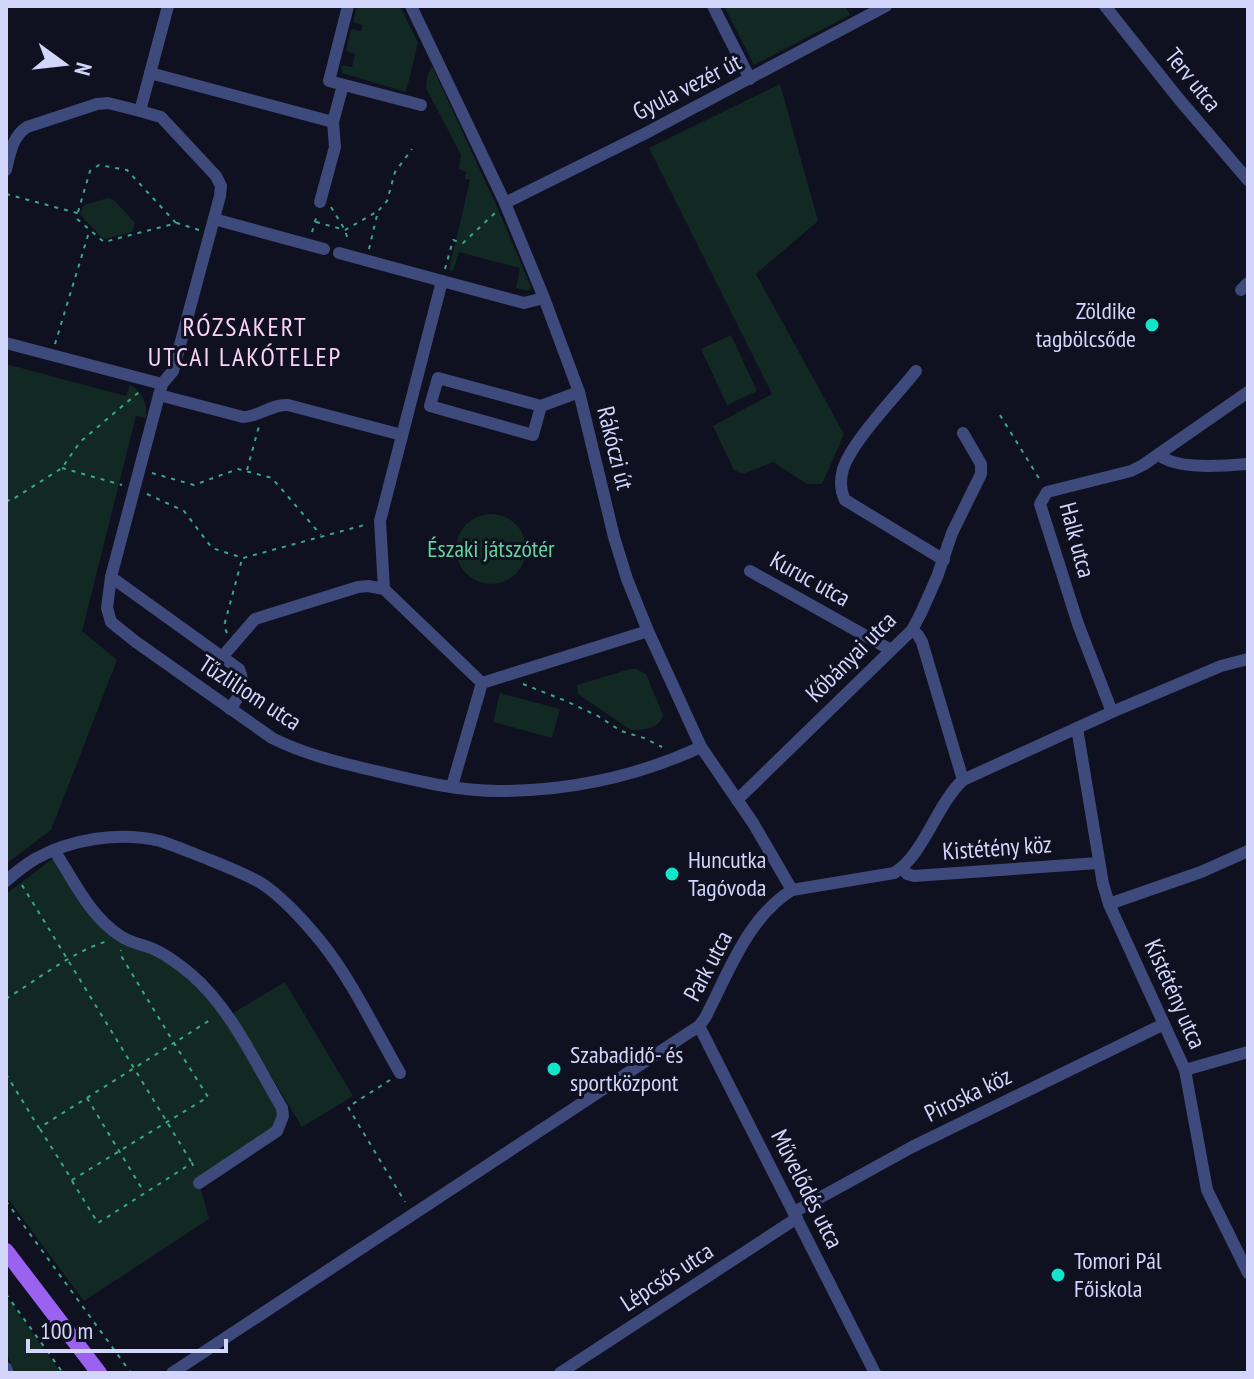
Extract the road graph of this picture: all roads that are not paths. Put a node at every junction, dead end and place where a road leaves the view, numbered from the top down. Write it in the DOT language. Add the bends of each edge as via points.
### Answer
graph roads {
  1 [pos="168,6"];
  2 [pos="348,6"];
  3 [pos="411,6"];
  4 [pos="713,6"];
  5 [pos="886,6"];
  6 [pos="1105,6"];
  7 [pos="150,73"];
  8 [pos="750,79"];
  9 [pos="343,85"];
  10 [pos="421,105"];
  11 [pos="140,111"];
  12 [pos="333,122"];
  13 [pos="6,170"];
  14 [pos="1248,180"];
  15 [pos="320,202"];
  16 [pos="505,203"];
  17 [pos="214,219"];
  18 [pos="324,249"];
  19 [pos="339,253"];
  20 [pos="442,281"];
  21 [pos="544,298"];
  22 [pos="6,343"];
  23 [pos="916,371"];
  24 [pos="157,387"];
  25 [pos="579,392"];
  26 [pos="1248,392"];
  27 [pos="411,401"];
  28 [pos="430,406"];
  29 [pos="541,406"];
  30 [pos="963,433"];
  31 [pos="402,435"];
  32 [pos="1159,455"];
  33 [pos="1248,464"];
  34 [pos="944,560"];
  35 [pos="750,571"];
  36 [pos="111,577"];
  37 [pos="384,589"];
  38 [pos="912,630"];
  39 [pos="648,631"];
  40 [pos="891,650"];
  41 [pos="226,651"];
  42 [pos="1248,659"];
  43 [pos="482,683"];
  44 [pos="230,709"];
  45 [pos="1112,712"];
  46 [pos="1077,728"];
  47 [pos="701,747"];
  48 [pos="963,780"];
  49 [pos="452,786"];
  50 [pos="737,800"];
  51 [pos="54,850"];
  52 [pos="1248,851"];
  53 [pos="1098,863"];
  54 [pos="902,868"];
  55 [pos="10,877"];
  56 [pos="792,890"];
  57 [pos="1109,904"];
  58 [pos="1164,1024"];
  59 [pos="699,1026"];
  60 [pos="1248,1052"];
  61 [pos="1185,1070"];
  62 [pos="400,1073"];
  63 [pos="199,1183"];
  64 [pos="796,1215"];
  65 [pos="6,1251"];
  66 [pos="1248,1273"];
  67 [pos="99,1373"];
  68 [pos="172,1373"];
  69 [pos="560,1373"];
  70 [pos="875,1373"];
  1 -- 7 [label="street"];
  2 -- 9 [label="street" via="329,81"];
  3 -- 16 [label="street, Rákóczi út"];
  4 -- 8 [label="street"];
  5 -- 8 [label="street, Gyula vezér út"];
  6 -- 14 [label="street, Terv utca"];
  7 -- 11 [label="street"];
  7 -- 12 [label="street"];
  8 -- 16 [label="street, Gyula vezér út"];
  9 -- 10 [label="street"];
  9 -- 12 [label="street"];
  11 -- 13 [label="street, Tűzliliom utca" via="97,104 27,127 13,142"];
  11 -- 17 [label="street, Tűzliliom utca" via="161,117 216,176 221,186"];
  12 -- 15 [label="street" via="335,147"];
  16 -- 21 [label="street, Rákóczi út"];
  17 -- 18 [label="street"];
  17 -- 24 [label="street, Tűzliliom utca" via="173,371"];
  19 -- 20 [label="street"];
  20 -- 21 [label="street" via="524,303"];
  20 -- 27 [label="street"];
  21 -- 25 [label="street, Rákóczi út"];
  22 -- 24 [label="street"];
  23 -- 34 [label="street" via="850,454 841,493"];
  24 -- 31 [label="street" via="243,417 288,405"];
  24 -- 36 [label="street, Tűzliliom utca"];
  25 -- 29 [label="street"];
  25 -- 39 [label="street, Rákóczi út" via="614,537"];
  26 -- 32 [label="street, Halk utca"];
  27 -- 28 [label="street"];
  27 -- 31 [label="street"];
  28 -- 29 [label="street" via="438,378"];
  28 -- 29 [label="street" via="533,435"];
  30 -- 34 [label="street, Kőbányai utca" via="981,464 981,474"];
  31 -- 37 [label="street" via="380,521"];
  32 -- 33 [label="street" via="1175,463"];
  32 -- 45 [label="street, Halk utca" via="1131,471 1047,492 1040,504"];
  34 -- 38 [label="street, Kőbányai utca"];
  35 -- 40 [label="street, Kuruc utca"];
  36 -- 41 [label="street"];
  36 -- 44 [label="street, Tűzliliom utca" via="111,622"];
  37 -- 41 [label="street" via="358,587 255,619"];
  37 -- 43 [label="street"];
  38 -- 40 [label="street, Kőbányai utca"];
  38 -- 48 [label="street" via="922,642"];
  39 -- 43 [label="street"];
  39 -- 47 [label="street, Rákóczi út"];
  40 -- 50 [label="street, Kőbányai utca"];
  41 -- 44 [label="street" via="243,677"];
  42 -- 45 [label="street"];
  43 -- 49 [label="street"];
  44 -- 49 [label="street, Tűzliliom utca" via="303,752"];
  45 -- 46 [label="street"];
  46 -- 48 [label="street"];
  46 -- 53 [label="street, Kistétény utca"];
  47 -- 49 [label="street, Tűzliliom utca" via="621,776 571,785 498,791"];
  47 -- 50 [label="street, Rákóczi út"];
  48 -- 54 [label="street"];
  50 -- 56 [label="street, Rákóczi út"];
  51 -- 55 [label="street"];
  51 -- 62 [label="street" via="81,841 136,837 224,865 263,885 322,943"];
  51 -- 63 [label="street" via="106,925 172,960 201,984 224,1011 282,1108 277,1131"];
  52 -- 57 [label="street"];
  53 -- 54 [label="street, Kistétény köz" via="914,876"];
  53 -- 57 [label="street, Kistétény utca"];
  54 -- 56 [label="street"];
  56 -- 59 [label="street, Park utca" via="779,898 741,947"];
  57 -- 58 [label="street, Kistétény utca"];
  58 -- 61 [label="street, Kistétény utca"];
  58 -- 64 [label="street, Piroska köz" via="912,1147"];
  59 -- 64 [label="street, Művelődés utca"];
  59 -- 68 [label="street, Park utca"];
  60 -- 61 [label="street"];
  61 -- 66 [label="street, Kistétény utca" via="1207,1190"];
  64 -- 69 [label="street, Lépcsős utca"];
  64 -- 70 [label="street, Művelődés utca"];
  65 -- 67 [label="main road"];
}
